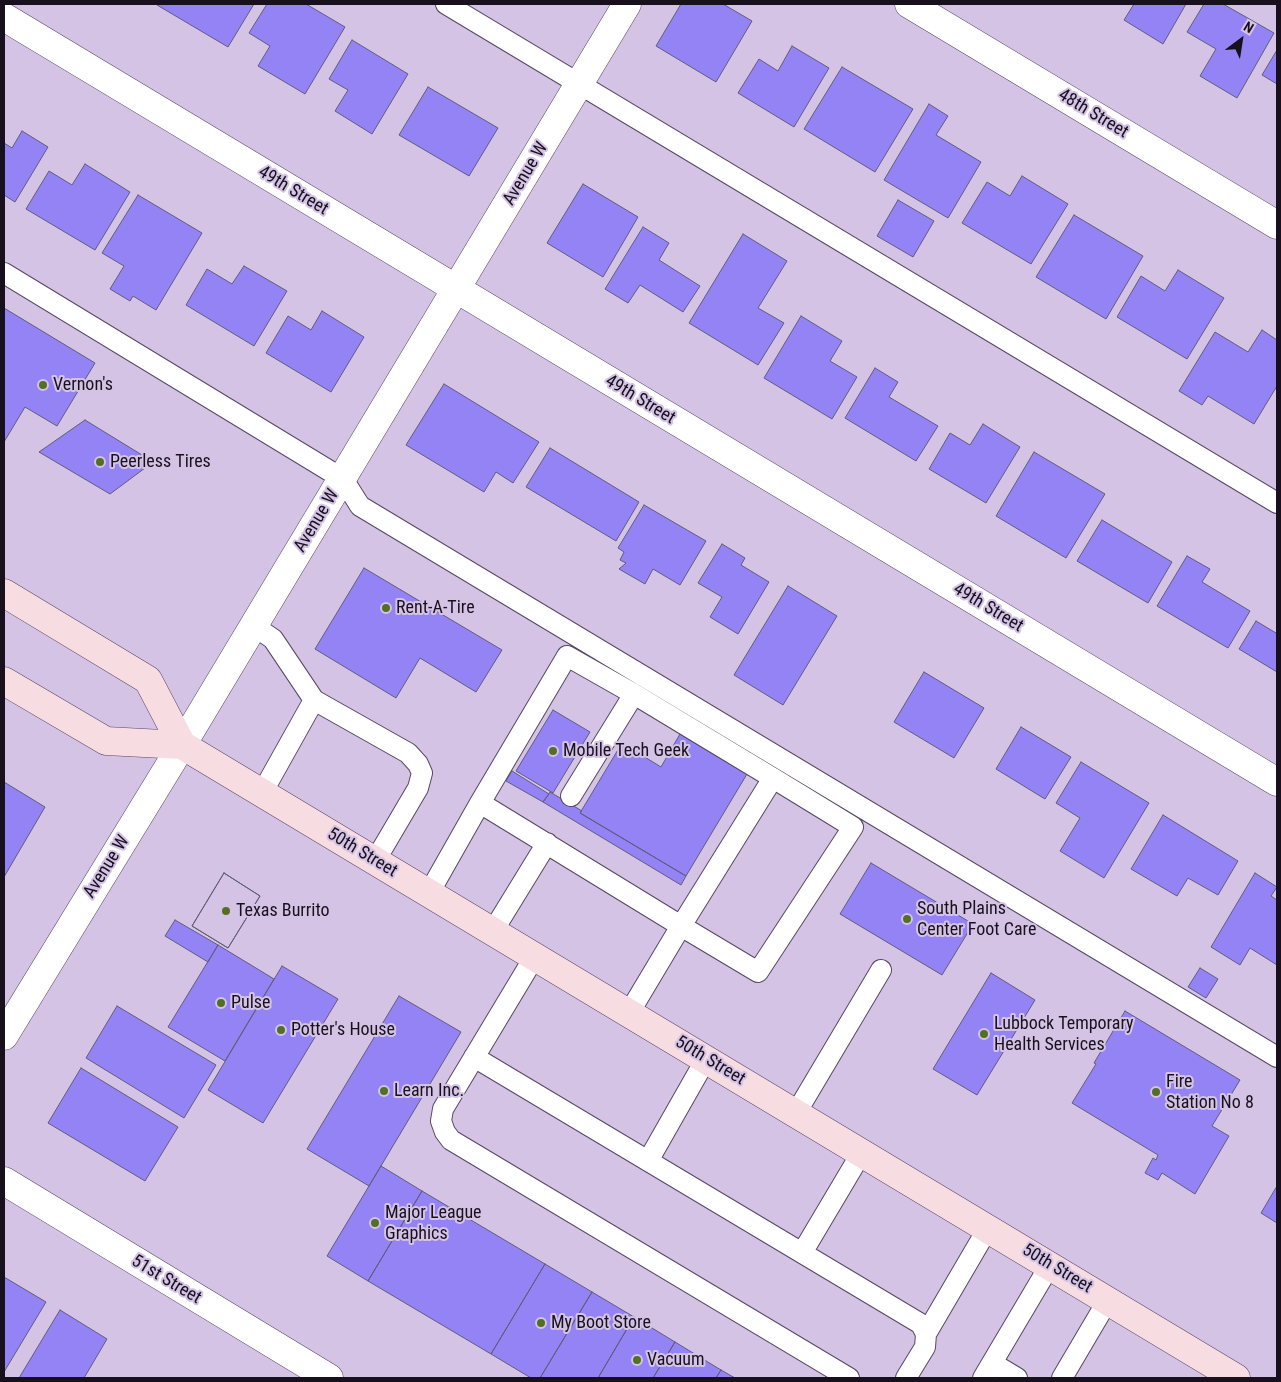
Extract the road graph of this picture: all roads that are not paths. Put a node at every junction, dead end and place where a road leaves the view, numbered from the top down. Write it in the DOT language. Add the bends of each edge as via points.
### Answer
graph roads {
  1 [pos="446,4"];
  2 [pos="627,4"];
  3 [pos="909,4"];
  4 [pos="4,17"];
  5 [pos="580,84"];
  6 [pos="1277,225"];
  7 [pos="4,274"];
  8 [pos="457,289"];
  9 [pos="343,479"];
  10 [pos="1277,503"];
  11 [pos="4,594"];
  12 [pos="254,626"];
  13 [pos="613,659"];
  14 [pos="602,676"];
  15 [pos="4,680"];
  16 [pos="634,694"];
  17 [pos="314,700"];
  18 [pos="182,745"];
  19 [pos="773,778"];
  20 [pos="1277,782"];
  21 [pos="808,787"];
  22 [pos="262,793"];
  23 [pos="571,796"];
  24 [pos="480,802"];
  25 [pos="547,844"];
  26 [pos="375,860"];
  27 [pos="429,893"];
  28 [pos="681,926"];
  29 [pos="493,931"];
  30 [pos="535,956"];
  31 [pos="881,970"];
  32 [pos="628,1013"];
  33 [pos="4,1036"];
  34 [pos="474,1057"];
  35 [pos="1277,1058"];
  36 [pos="706,1059"];
  37 [pos="796,1113"];
  38 [pos="862,1152"];
  39 [pos="648,1160"];
  40 [pos="4,1181"];
  41 [pos="988,1228"];
  42 [pos="802,1253"];
  43 [pos="1050,1265"];
  44 [pos="1108,1300"];
  45 [pos="926,1334"];
  46 [pos="987,1371"];
  47 [pos="329,1378"];
  48 [pos="848,1378"];
  49 [pos="906,1378"];
  50 [pos="1016,1378"];
  51 [pos="1062,1378"];
  52 [pos="1236,1378"];
  1 -- 5 [label="lane"];
  2 -- 5 [label="street, Avenue W"];
  3 -- 6 [label="street, 48th Street"];
  4 -- 8 [label="street, 49th Street"];
  5 -- 8 [label="street, Avenue W"];
  5 -- 10 [label="lane"];
  7 -- 9 [label="lane"];
  8 -- 9 [label="street, Avenue W"];
  8 -- 20 [label="street, 49th Street"];
  9 -- 12 [label="street, Avenue W"];
  9 -- 13 [label="lane" via="360,506"];
  11 -- 18 [label="main road" via="148,680"];
  12 -- 17 [label="lane" via="273,639"];
  12 -- 18 [label="street, Avenue W"];
  13 -- 14 [label="lane"];
  13 -- 21 [label="lane"];
  14 -- 16 [label="lane"];
  14 -- 24 [label="lane" via="567,656"];
  15 -- 18 [label="main road, 50th Street" via="106,741"];
  16 -- 19 [label="lane"];
  16 -- 23 [label="lane"];
  17 -- 22 [label="lane"];
  17 -- 26 [label="lane" via="408,753 422,773 418,788"];
  18 -- 22 [label="main road, 50th Street"];
  18 -- 33 [label="street, Avenue W"];
  19 -- 21 [label="lane"];
  19 -- 28 [label="lane"];
  21 -- 28 [label="lane" via="852,827 758,972"];
  21 -- 35 [label="lane"];
  22 -- 26 [label="main road, 50th Street"];
  24 -- 25 [label="lane"];
  24 -- 27 [label="lane"];
  25 -- 28 [label="lane"];
  25 -- 29 [label="lane"];
  26 -- 27 [label="main road, 50th Street"];
  27 -- 29 [label="main road, 50th Street"];
  28 -- 32 [label="lane"];
  29 -- 30 [label="main road, 50th Street"];
  30 -- 32 [label="main road, 50th Street"];
  30 -- 34 [label="lane"];
  31 -- 37 [label="lane"];
  32 -- 36 [label="main road, 50th Street"];
  34 -- 39 [label="lane"];
  34 -- 48 [label="lane" via="443,1109 441,1121 451,1140"];
  36 -- 37 [label="main road, 50th Street"];
  36 -- 39 [label="lane"];
  37 -- 38 [label="main road, 50th Street"];
  38 -- 41 [label="main road, 50th Street"];
  38 -- 42 [label="lane"];
  39 -- 42 [label="lane"];
  40 -- 47 [label="street, 51st Street"];
  41 -- 43 [label="main road, 50th Street"];
  41 -- 45 [label="lane"];
  42 -- 45 [label="lane" via="921,1324"];
  43 -- 44 [label="main road, 50th Street"];
  43 -- 46 [label="lane"];
  44 -- 51 [label="lane"];
  44 -- 52 [label="main road, 50th Street"];
  45 -- 49 [label="lane" via="925,1347"];
  46 -- 50 [label="lane"];
}
